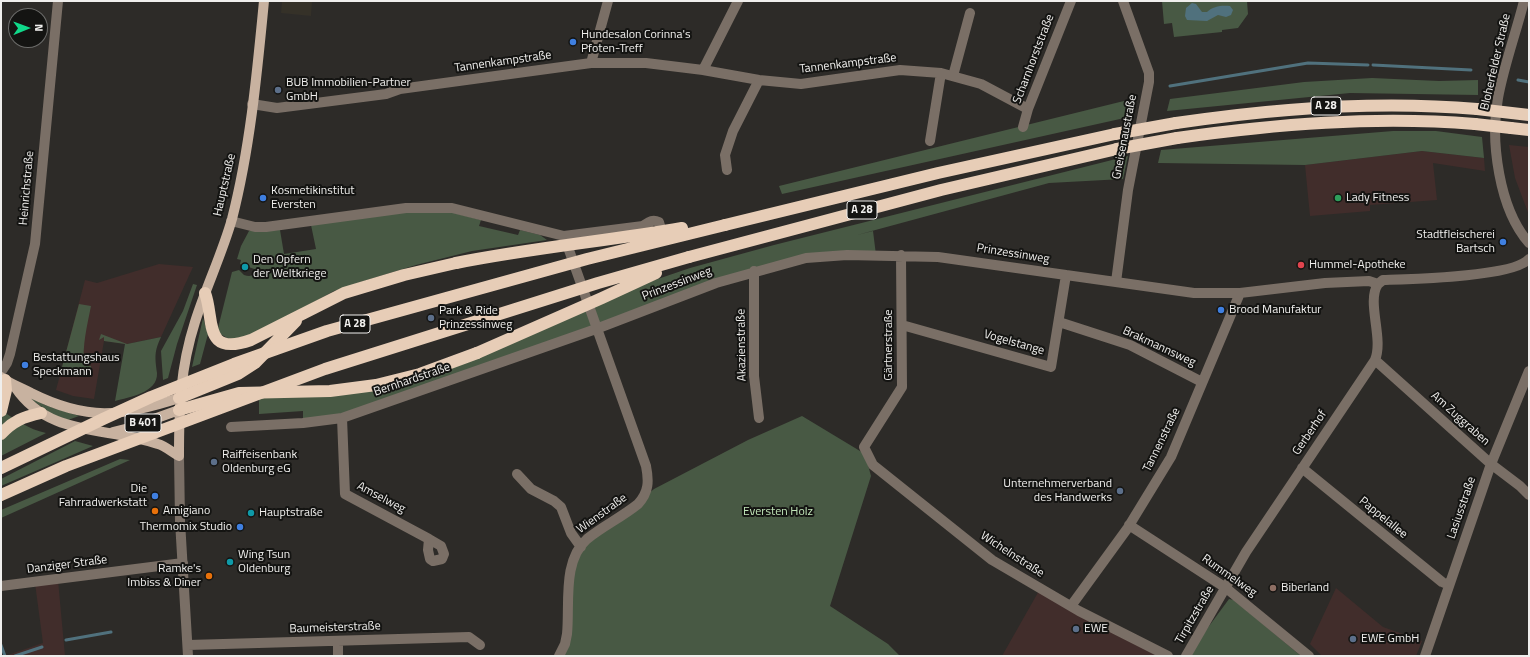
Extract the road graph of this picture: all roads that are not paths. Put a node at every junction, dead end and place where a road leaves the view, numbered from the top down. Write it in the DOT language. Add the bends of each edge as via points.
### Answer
graph roads {
  1 [pos="58,1"];
  2 [pos="264,1"];
  3 [pos="608,1"];
  4 [pos="738,1"];
  5 [pos="1071,1"];
  6 [pos="1124,1"];
  7 [pos="1524,1"];
  8 [pos="970,13"];
  9 [pos="591,64"];
  10 [pos="703,70"];
  11 [pos="941,73"];
  12 [pos="954,76"];
  13 [pos="759,80"];
  14 [pos="252,104"];
  15 [pos="1028,109"];
  16 [pos="1529,115"];
  17 [pos="1023,127"];
  18 [pos="1529,130"];
  19 [pos="930,141"];
  20 [pos="727,170"];
  21 [pos="231,220"];
  22 [pos="725,225"];
  23 [pos="643,226"];
  24 [pos="564,236"];
  25 [pos="1529,243"];
  26 [pos="901,256"];
  27 [pos="689,257"];
  28 [pos="1529,258"];
  29 [pos="754,271"];
  30 [pos="1066,275"];
  31 [pos="1116,282"];
  32 [pos="1378,284"];
  33 [pos="205,293"];
  34 [pos="1240,293"];
  35 [pos="307,310"];
  36 [pos="1059,322"];
  37 [pos="902,325"];
  38 [pos="596,329"];
  39 [pos="1375,360"];
  40 [pos="1529,371"];
  41 [pos="5,381"];
  42 [pos="1202,382"];
  43 [pos="179,404"];
  44 [pos="1,411"];
  45 [pos="41,413"];
  46 [pos="342,418"];
  47 [pos="759,418"];
  48 [pos="231,427"];
  49 [pos="107,433"];
  50 [pos="1,434"];
  51 [pos="864,447"];
  52 [pos="179,456"];
  53 [pos="1491,464"];
  54 [pos="1,468"];
  55 [pos="1302,468"];
  56 [pos="517,474"];
  57 [pos="1,494"];
  58 [pos="1529,496"];
  59 [pos="1129,525"];
  60 [pos="428,539"];
  61 [pos="581,547"];
  62 [pos="183,563"];
  63 [pos="1449,585"];
  64 [pos="1,586"];
  65 [pos="1226,588"];
  66 [pos="1071,606"];
  67 [pos="338,642"];
  68 [pos="188,645"];
  69 [pos="480,645"];
  70 [pos="188,656"];
  71 [pos="338,656"];
  72 [pos="559,656"];
  73 [pos="1168,656"];
  74 [pos="1186,656"];
  75 [pos="1309,656"];
  76 [pos="1426,656"];
  1 -- 41 [label="street, Heinrichstraße" via="35,244"];
  2 -- 14 [label="main road, Hauptstraße"];
  3 -- 9 [label="street"];
  4 -- 10 [label="street"];
  5 -- 15 [label="street, Scharnhorststraße"];
  6 -- 31 [label="street, Gneisenaustraße" via="1149,73 1149,82 1128,190"];
  7 -- 25 [label="street, Bloherfelder Straße" via="1498,98 1496,121 1497,153 1503,192 1516,222"];
  8 -- 12 [label="street"];
  9 -- 10 [label="street, Tannenkampstraße" via="646,63"];
  9 -- 14 [label="street, Tannenkampstraße" via="277,108"];
  10 -- 13 [label="street, Tannenkampstraße"];
  11 -- 12 [label="street, Tannenkampstraße"];
  11 -- 13 [label="street, Tannenkampstraße" via="894,70 801,84"];
  11 -- 19 [label="street"];
  12 -- 15 [label="street, Tannenkampstraße" via="981,84"];
  13 -- 20 [label="street" via="733,131 725,155"];
  14 -- 21 [label="main road, Hauptstraße" via="245,158"];
  15 -- 17 [label="street, Scharnhorststraße"];
  16 -- 22 [label="highway, A 28, bridge" via="1425,106 1339,105 1263,111 1115,134"];
  18 -- 27 [label="highway, A 28, bridge" via="1404,120 1325,122 1177,138 1025,169"];
  21 -- 24 [label="street" via="255,227 266,227 406,208 440,207"];
  21 -- 33 [label="main road, Hauptstraße"];
  22 -- 35 [label="highway, bridge" via="682,228 456,263 365,286"];
  22 -- 54 [label="highway, A 28, bridge" via="587,259 327,331 151,397"];
  23 -- 24 [label="street"];
  24 -- 38 [label="street"];
  26 -- 29 [label="street, Prinzessinweg" via="846,255 806,258"];
  26 -- 30 [label="street, Prinzessinweg" via="967,260"];
  26 -- 37 [label="street, Gärtnerstraße"];
  27 -- 43 [label="highway, bridge" via="477,353 426,372 376,385 330,391 239,393"];
  27 -- 57 [label="highway, A 28, bridge" via="325,369 73,464"];
  28 -- 32 [label="street, Prinzessinweg" via="1519,266 1499,271 1383,280"];
  29 -- 38 [label="street, Prinzessinweg"];
  29 -- 47 [label="street, Akazienstraße" via="754,376"];
  30 -- 31 [label="street, Prinzessinweg"];
  30 -- 36 [label="street, Vogelstange"];
  31 -- 34 [label="street, Prinzessinweg" via="1194,293"];
  32 -- 34 [label="street, Prinzessinweg" via="1368,281"];
  32 -- 39 [label="street, Gerberhof" via="1374,295 1378,350"];
  33 -- 35 [label="highway" via="213,333 219,341 229,344 241,344 251,340"];
  33 -- 43 [label="main road, Hauptstraße" via="187,353"];
  34 -- 42 [label="street, Tannenstraße"];
  35 -- 43 [label="highway" via="255,362 238,374"];
  36 -- 37 [label="street, Vogelstange" via="1051,367"];
  36 -- 42 [label="street, Brakmannsweg" via="1130,345"];
  37 -- 51 [label="street, Gärtnerstraße" via="902,387"];
  38 -- 46 [label="street, Bernhardstraße"];
  38 -- 61 [label="street, Wienstraße" via="646,466 648,482 644,498 638,504"];
  39 -- 53 [label="street, Am Zuggraben"];
  39 -- 55 [label="street, Gerberhof"];
  40 -- 53 [label="street, Lasiusstraße"];
  41 -- 43 [label="main road" via="53,404 95,413 122,413"];
  41 -- 44 [label="highway" via="6,390"];
  41 -- 45 [label="main road, B 401"];
  42 -- 59 [label="street, Tannenstraße" via="1170,457"];
  43 -- 49 [label="main road, B 401" via="129,428"];
  43 -- 52 [label="main road, Hauptstraße"];
  45 -- 49 [label="main road, B 401" via="75,428"];
  45 -- 50 [label="highway" via="14,421"];
  46 -- 48 [label="street, Bernhardstraße"];
  46 -- 60 [label="street, Amselweg" via="345,494"];
  49 -- 52 [label="main road" via="159,444"];
  51 -- 66 [label="street, Wichelnstraße" via="873,465 880,472 990,559"];
  52 -- 62 [label="street, Hauptstraße"];
  53 -- 58 [label="street, Am Zuggraben"];
  53 -- 63 [label="street, Lasiusstraße"];
  55 -- 63 [label="street, Pappelallee" via="1442,582"];
  55 -- 65 [label="street, Gerberhof"];
  56 -- 61 [label="street" via="531,489 554,501 561,508 571,533"];
  59 -- 65 [label="street, Rummelweg"];
  59 -- 66 [label="street, Tannenstraße"];
  61 -- 72 [label="street, Wienstraße" via="576,553 571,569 567,634"];
  62 -- 64 [label="street, Danziger Straße"];
  62 -- 68 [label="street, Hauptstraße"];
  63 -- 76 [label="street, Lasiusstraße"];
  65 -- 74 [label="street, Tirpitzstraße"];
  65 -- 75 [label="street, Rummelweg"];
  66 -- 73 [label="street, Wichelnstraße"];
  67 -- 68 [label="street, Baumeisterstraße"];
  67 -- 69 [label="street, Baumeisterstraße" via="469,637"];
  67 -- 71 [label="street"];
  68 -- 70 [label="street, Hauptstraße"];
}
